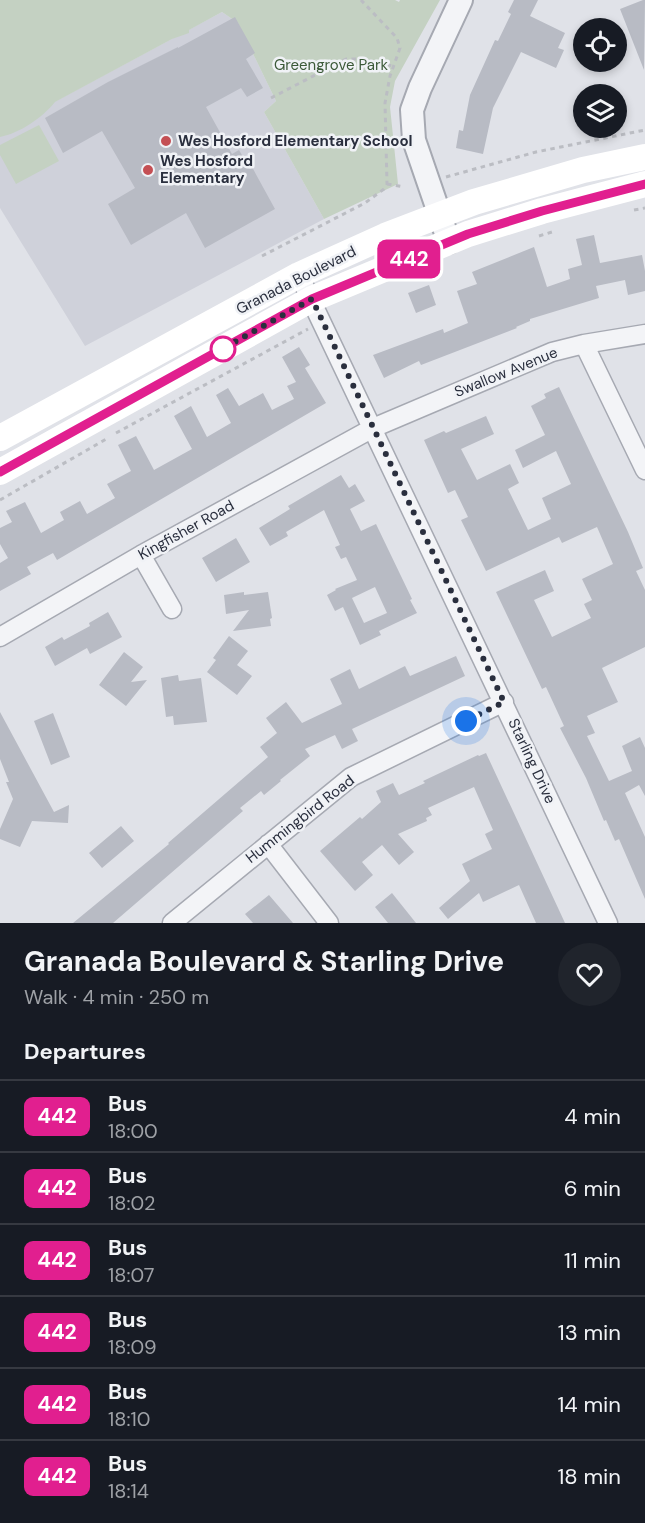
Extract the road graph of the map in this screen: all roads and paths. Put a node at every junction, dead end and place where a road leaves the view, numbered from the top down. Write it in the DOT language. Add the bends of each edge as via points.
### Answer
graph roads {
  1 [pos="362,0"];
  2 [pos="460,0"];
  3 [pos="393,66"];
  4 [pos="271,98"];
  5 [pos="645,130"];
  6 [pos="645,157"];
  7 [pos="446,177"];
  8 [pos="387,184"];
  9 [pos="645,184"];
  10 [pos="404,187"];
  11 [pos="645,208"];
  12 [pos="633,210"];
  13 [pos="438,214"];
  14 [pos="556,231"];
  15 [pos="535,237"];
  16 [pos="449,242"];
  17 [pos="262,256"];
  18 [pos="299,275"];
  19 [pos="317,310"];
  20 [pos="645,334"];
  21 [pos="584,344"];
  22 [pos="373,428"];
  23 [pos="0,438"];
  24 [pos="645,470"];
  25 [pos="0,472"];
  26 [pos="0,500"];
  27 [pos="141,555"];
  28 [pos="172,609"];
  29 [pos="0,637"];
  30 [pos="504,702"];
  31 [pos="267,844"];
  32 [pos="172,923"];
  33 [pos="329,923"];
  34 [pos="608,923"];
  1 -- 3 [label="path" via="399,43"];
  2 -- 13 [label="street" via="412,110 414,140"];
  3 -- 4 [label="path" via="346,59"];
  3 -- 8 [label="path" via="385,103"];
  5 -- 7 [label="path" via="536,152"];
  6 -- 13 [label="main road, Granada Boulevard" via="583,170"];
  8 -- 10 [label="path"];
  8 -- 17 [label="path" via="365,203"];
  9 -- 16 [label="main road, Granada Boulevard" via="542,211"];
  11 -- 12 [label="path"];
  13 -- 16 [label="street"];
  13 -- 18 [label="main road, Granada Boulevard"];
  14 -- 15 [label="path"];
  16 -- 19 [label="main road, Granada Boulevard"];
  18 -- 19 [label="street, Starling Drive"];
  18 -- 23 [label="main road, Granada Boulevard"];
  19 -- 22 [label="street, Starling Drive"];
  19 -- 25 [label="main road, Granada Boulevard"];
  19 -- 26 [label="path"];
  20 -- 21 [label="street, Swallow Avenue"];
  21 -- 22 [label="street, Swallow Avenue" via="552,352"];
  21 -- 24 [label="street"];
  22 -- 27 [label="street, Kingfisher Road"];
  22 -- 30 [label="street, Starling Drive"];
  27 -- 28 [label="street"];
  27 -- 29 [label="street, Kingfisher Road"];
  30 -- 31 [label="street, Hummingbird Road" via="351,777"];
  30 -- 34 [label="street, Starling Drive"];
  31 -- 32 [label="street, Hummingbird Road"];
  31 -- 33 [label="street"];
}
